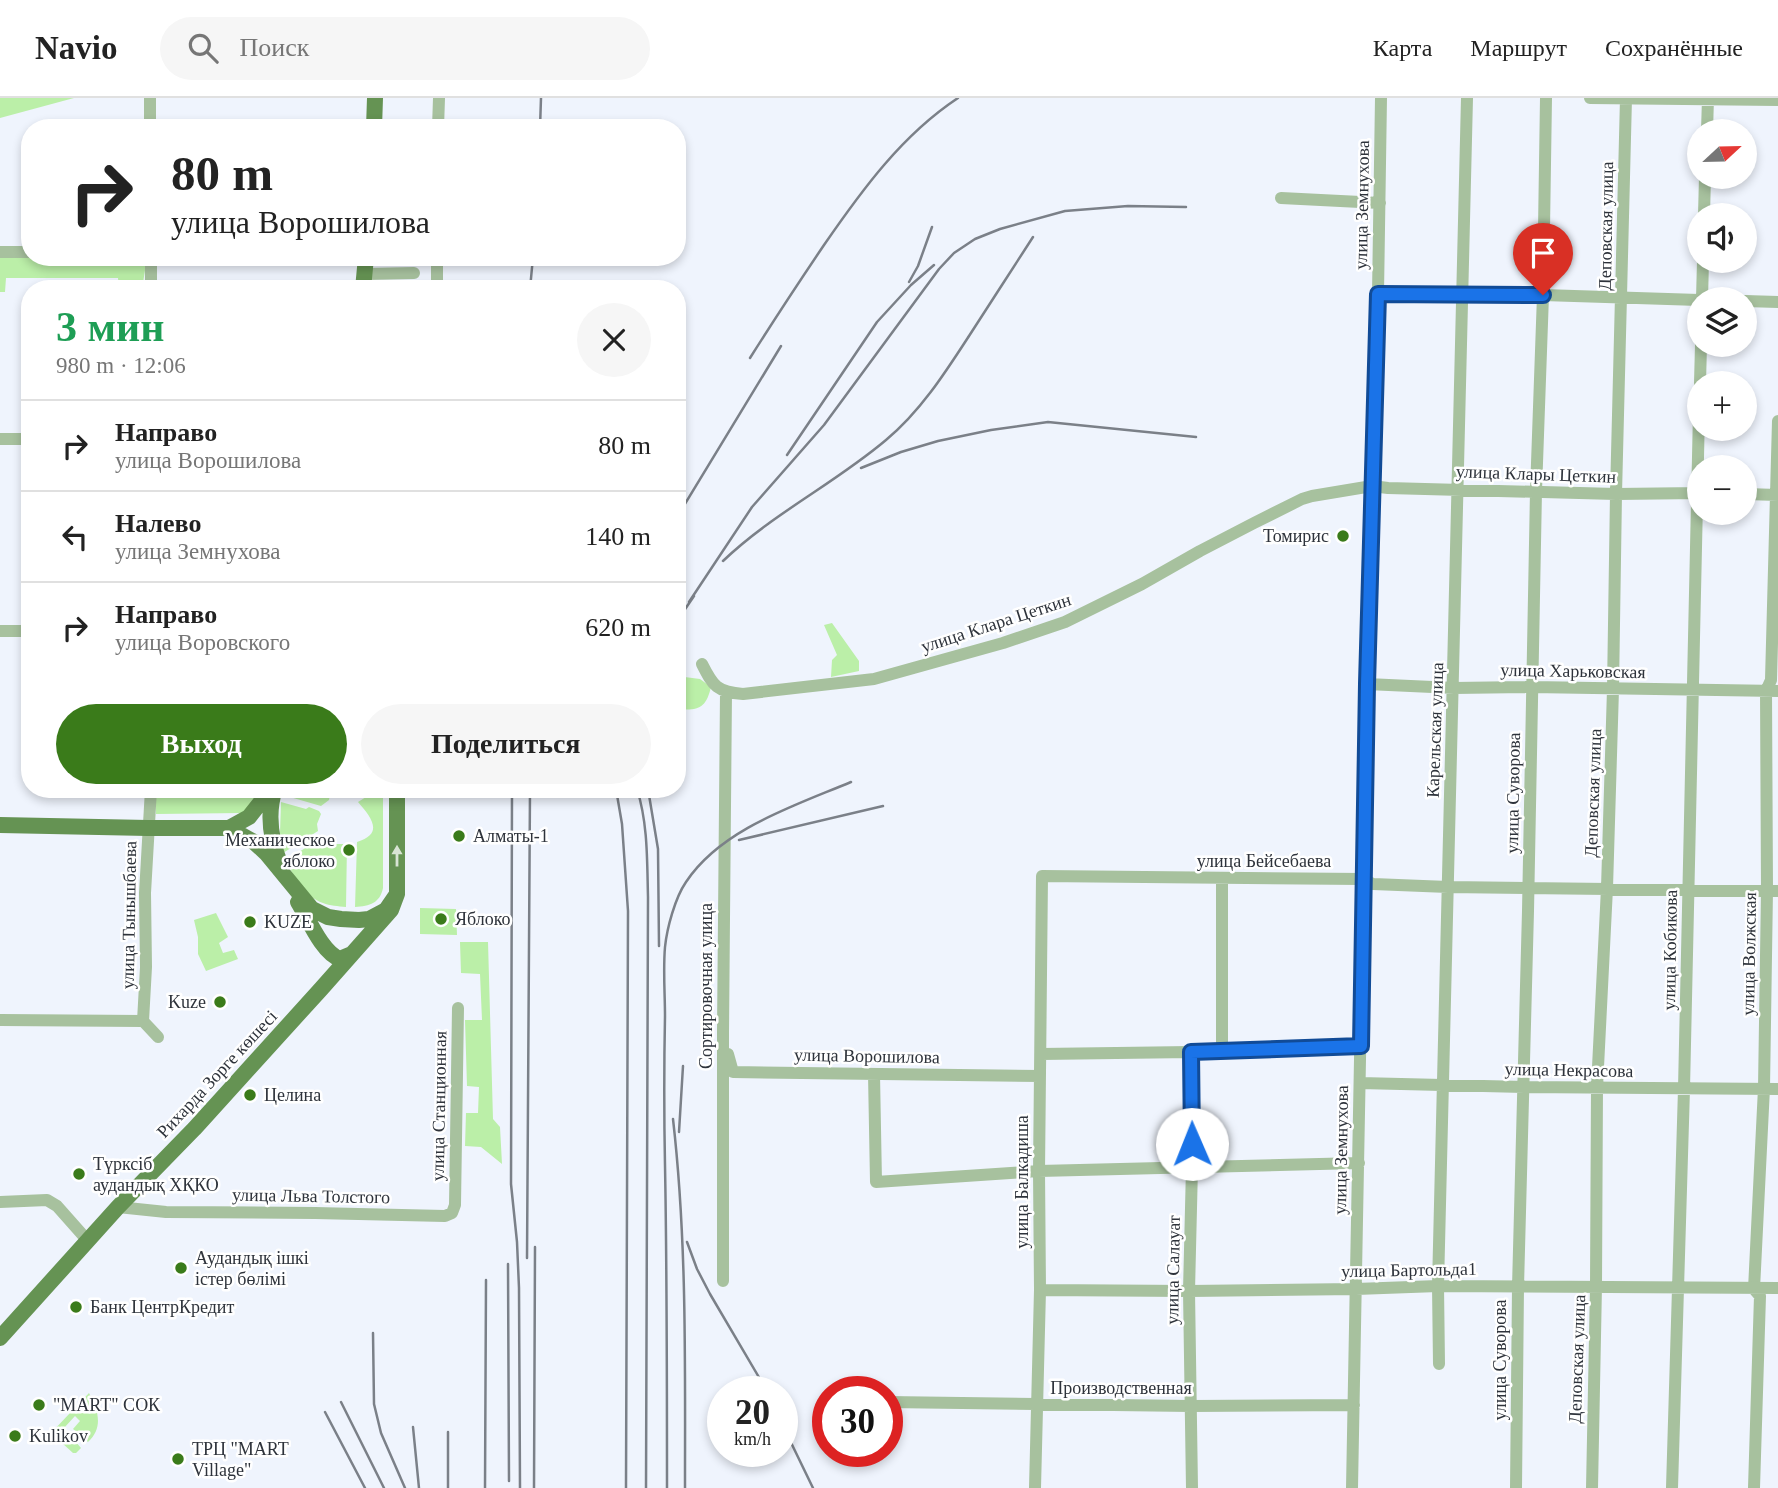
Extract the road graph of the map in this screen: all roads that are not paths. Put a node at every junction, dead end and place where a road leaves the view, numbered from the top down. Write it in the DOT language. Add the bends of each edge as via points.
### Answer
graph roads {
  1 [pos="150,98"];
  2 [pos="375,98"];
  3 [pos="439,98"];
  4 [pos="1381,98"];
  5 [pos="1468,98"];
  6 [pos="1546,98"];
  7 [pos="1590,98"];
  8 [pos="1626,98"];
  9 [pos="1708,99"];
  10 [pos="1778,100"];
  11 [pos="150,119"];
  12 [pos="374,119"];
  13 [pos="438,119"];
  14 [pos="1707,119"];
  15 [pos="1281,198"];
  16 [pos="1380,203"];
  17 [pos="0,252"];
  18 [pos="21,252"];
  19 [pos="365,273"];
  20 [pos="414,274"];
  21 [pos="1378,294"];
  22 [pos="1462,294"];
  23 [pos="1543,295"];
  24 [pos="1621,299"];
  25 [pos="1687,300"];
  26 [pos="1757,301"];
  27 [pos="1778,302"];
  28 [pos="1778,421"];
  29 [pos="0,439"];
  30 [pos="21,439"];
  31 [pos="1372,486"];
  32 [pos="1458,489"];
  33 [pos="1536,491"];
  34 [pos="1687,493"];
  35 [pos="1616,494"];
  36 [pos="1757,494"];
  37 [pos="1777,495"];
  38 [pos="1697,525"];
  39 [pos="0,631"];
  40 [pos="21,631"];
  41 [pos="702,664"];
  42 [pos="1367,684"];
  43 [pos="1532,687"];
  44 [pos="1454,688"];
  45 [pos="1613,689"];
  46 [pos="1692,690"];
  47 [pos="1772,691"];
  48 [pos="726,692"];
  49 [pos="150,798"];
  50 [pos="266,798"];
  51 [pos="272,798"];
  52 [pos="397,798"];
  53 [pos="0,825"];
  54 [pos="148,828"];
  55 [pos="229,828"];
  56 [pos="284,874"];
  57 [pos="1042,876"];
  58 [pos="1222,878"];
  59 [pos="1363,879"];
  60 [pos="1448,887"];
  61 [pos="1528,887"];
  62 [pos="1607,888"];
  63 [pos="1689,890"];
  64 [pos="1773,890"];
  65 [pos="397,894"];
  66 [pos="319,937"];
  67 [pos="352,954"];
  68 [pos="321,989"];
  69 [pos="458,1009"];
  70 [pos="0,1020"];
  71 [pos="143,1021"];
  72 [pos="723,1034"];
  73 [pos="158,1037"];
  74 [pos="1361,1046"];
  75 [pos="1222,1051"];
  76 [pos="1191,1052"];
  77 [pos="1041,1054"];
  78 [pos="874,1074"];
  79 [pos="1040,1076"];
  80 [pos="1360,1083"];
  81 [pos="1443,1084"];
  82 [pos="1524,1087"];
  83 [pos="1597,1087"];
  84 [pos="1764,1088"];
  85 [pos="1684,1089"];
  86 [pos="1778,1089"];
  87 [pos="1359,1163"];
  88 [pos="1192,1167"];
  89 [pos="1039,1171"];
  90 [pos="0,1202"];
  91 [pos="455,1205"];
  92 [pos="118,1207"];
  93 [pos="89,1241"];
  94 [pos="723,1281"];
  95 [pos="1438,1286"];
  96 [pos="1596,1286"];
  97 [pos="1518,1287"];
  98 [pos="1678,1287"];
  99 [pos="1778,1288"];
  100 [pos="1356,1289"];
  101 [pos="1754,1289"];
  102 [pos="1040,1290"];
  103 [pos="1189,1291"];
  104 [pos="0,1338"];
  105 [pos="1439,1364"];
  106 [pos="903,1402"];
  107 [pos="1036,1405"];
  108 [pos="1354,1405"];
  109 [pos="1191,1406"];
  110 [pos="1035,1488"];
  111 [pos="1192,1488"];
  112 [pos="1352,1488"];
  113 [pos="1516,1488"];
  114 [pos="1592,1488"];
  115 [pos="1672,1488"];
  116 [pos="1754,1488"];
  1 -- 11 [label="street"];
  2 -- 12 [label="main road"];
  3 -- 13 [label="street"];
  4 -- 16 [label="street, улица Земнухова"];
  5 -- 22 [label="street, Карельская улица"];
  6 -- 23 [label="street, улица Суворова"];
  7 -- 8 [label="street"];
  8 -- 9 [label="street"];
  8 -- 24 [label="street, Деповская улица"];
  9 -- 10 [label="street"];
  9 -- 14 [label="street"];
  15 -- 16 [label="street"];
  16 -- 21 [label="street, улица Земнухова"];
  17 -- 18 [label="street"];
  19 -- 20 [label="street"];
  21 -- 22 [label="street"];
  21 -- 31 [label="street, улица Земнухова"];
  22 -- 23 [label="street"];
  22 -- 32 [label="street, Карельская улица"];
  23 -- 24 [label="street"];
  23 -- 33 [label="street, улица Суворова"];
  24 -- 25 [label="street"];
  24 -- 35 [label="street, Деповская улица"];
  26 -- 27 [label="street"];
  28 -- 37 [label="street, улица Волжская"];
  29 -- 30 [label="street"];
  31 -- 32 [label="street, улица Клары Цеткин"];
  31 -- 42 [label="street, улица Земнухова"];
  31 -- 48 [label="street, улица Клара Цеткин" via="1302,499 1092,610 1003,643 874,679"];
  32 -- 33 [label="street, улица Клары Цеткин"];
  32 -- 44 [label="street, Карельская улица"];
  33 -- 35 [label="street, улица Клары Цеткин"];
  33 -- 43 [label="street, улица Суворова"];
  34 -- 35 [label="street, улица Клары Цеткин"];
  35 -- 45 [label="street, Деповская улица"];
  36 -- 37 [label="street"];
  37 -- 47 [label="street, улица Волжская"];
  38 -- 46 [label="street, улица Кобикова"];
  39 -- 40 [label="street"];
  41 -- 48 [label="street" via="710,680"];
  42 -- 44 [label="street, улица Харьковская"];
  42 -- 59 [label="street, улица Земнухова"];
  43 -- 44 [label="street, улица Харьковская"];
  43 -- 45 [label="street, улица Харьковская"];
  43 -- 61 [label="street, улица Суворова"];
  44 -- 60 [label="street, Карельская улица"];
  45 -- 46 [label="street, улица Харьковская"];
  45 -- 62 [label="street, Деповская улица"];
  46 -- 47 [label="street, улица Харьковская"];
  46 -- 63 [label="street, улица Кобикова"];
  47 -- 64 [label="street, улица Волжская"];
  48 -- 72 [label="street, Сортировочная улица"];
  49 -- 54 [label="street, улица Тынышбаева"];
  50 -- 55 [label="main road" via="250,817"];
  51 -- 56 [label="main road" via="270,821"];
  65 -- 52 [label="main road, one-way"];
  53 -- 54 [label="main road"];
  54 -- 55 [label="main road"];
  54 -- 71 [label="street, улица Тынышбаева"];
  55 -- 56 [label="main road" via="254,842"];
  56 -- 65 [label="main road" via="312,909 328,917 359,920 379,915"];
  56 -- 66 [label="main road"];
  57 -- 58 [label="street, улица Бейсебаева"];
  57 -- 77 [label="street, улица Балкадиша"];
  58 -- 59 [label="street, улица Бейсебаева"];
  58 -- 75 [label="street"];
  59 -- 60 [label="street, улица Бейсебаева" via="1373,884"];
  59 -- 74 [label="street, улица Земнухова"];
  60 -- 61 [label="street, улица Бейсебаева"];
  60 -- 81 [label="street, Карельская улица"];
  61 -- 62 [label="street, улица Бейсебаева"];
  61 -- 82 [label="street, улица Суворова"];
  62 -- 63 [label="street, улица Бейсебаева"];
  62 -- 83 [label="street, Деповская улица"];
  63 -- 64 [label="street, улица Бейсебаева"];
  63 -- 85 [label="street, улица Кобикова"];
  64 -- 84 [label="street, улица Волжская"];
  65 -- 67 [label="main road, Рихарда Зорге көшесі" via="391,910"];
  66 -- 67 [label="main road" via="336,958"];
  66 -- 68 [label="main road" via="329,965"];
  67 -- 68 [label="main road, Рихарда Зорге көшесі"];
  68 -- 92 [label="main road, Рихарда Зорге көшесі"];
  69 -- 91 [label="street, улица Станционная"];
  70 -- 71 [label="street"];
  71 -- 73 [label="street"];
  72 -- 78 [label="street, улица Ворошилова" via="733,1072"];
  72 -- 94 [label="street, Сортировочная улица"];
  74 -- 75 [label="street"];
  74 -- 80 [label="street, улица Земнухова"];
  75 -- 76 [label="street"];
  76 -- 77 [label="street"];
  76 -- 88 [label="street, улица Салауат"];
  77 -- 79 [label="street, улица Балкадиша"];
  78 -- 79 [label="street, улица Ворошилова"];
  78 -- 89 [label="street" via="876,1182"];
  79 -- 89 [label="street, улица Балкадиша"];
  80 -- 81 [label="street, улица Некрасова"];
  80 -- 87 [label="street, улица Земнухова"];
  81 -- 82 [label="street, улица Некрасова"];
  81 -- 95 [label="street, Карельская улица"];
  82 -- 83 [label="street, улица Некрасова"];
  82 -- 97 [label="street, улица Суворова"];
  83 -- 85 [label="street, улица Некрасова"];
  83 -- 96 [label="street, Деповская улица"];
  84 -- 85 [label="street, улица Некрасова"];
  84 -- 86 [label="street, улица Некрасова"];
  84 -- 101 [label="street, улица Волжская"];
  85 -- 98 [label="street, улица Кобикова"];
  87 -- 88 [label="street"];
  87 -- 100 [label="street, улица Земнухова"];
  88 -- 89 [label="street"];
  88 -- 103 [label="street, улица Салауат"];
  89 -- 102 [label="street, улица Балкадиша"];
  90 -- 93 [label="street" via="47,1200"];
  91 -- 92 [label="street, улица Льва Толстого" via="445,1216 166,1212"];
  92 -- 93 [label="main road, Рихарда Зорге көшесі"];
  93 -- 104 [label="main road, Рихарда Зорге көшесі"];
  95 -- 97 [label="street, улица Бартольда1"];
  95 -- 100 [label="street, улица Бартольда1"];
  95 -- 105 [label="street, Карельская улица"];
  96 -- 97 [label="street, улица Бартольда1"];
  96 -- 98 [label="street, улица Бартольда1"];
  96 -- 114 [label="street, Деповская улица"];
  97 -- 113 [label="street, улица Суворова"];
  98 -- 101 [label="street, улица Бартольда1"];
  98 -- 115 [label="street, улица Кобикова"];
  99 -- 101 [label="street, улица Бартольда1"];
  100 -- 103 [label="street, улица Бартольда1"];
  100 -- 108 [label="street, улица Земнухова"];
  101 -- 116 [label="street, улица Волжская" via="1760,1296"];
  102 -- 103 [label="street, улица Бартольда1"];
  102 -- 107 [label="street, улица Балкадиша"];
  103 -- 109 [label="street, улица Салауат"];
  106 -- 107 [label="street, Производственная"];
  107 -- 109 [label="street, Производственная"];
  107 -- 110 [label="street, улица Балкадиша"];
  108 -- 109 [label="street, Производственная"];
  108 -- 112 [label="street, улица Земнухова"];
  109 -- 111 [label="street, улица Салауат"];
}
